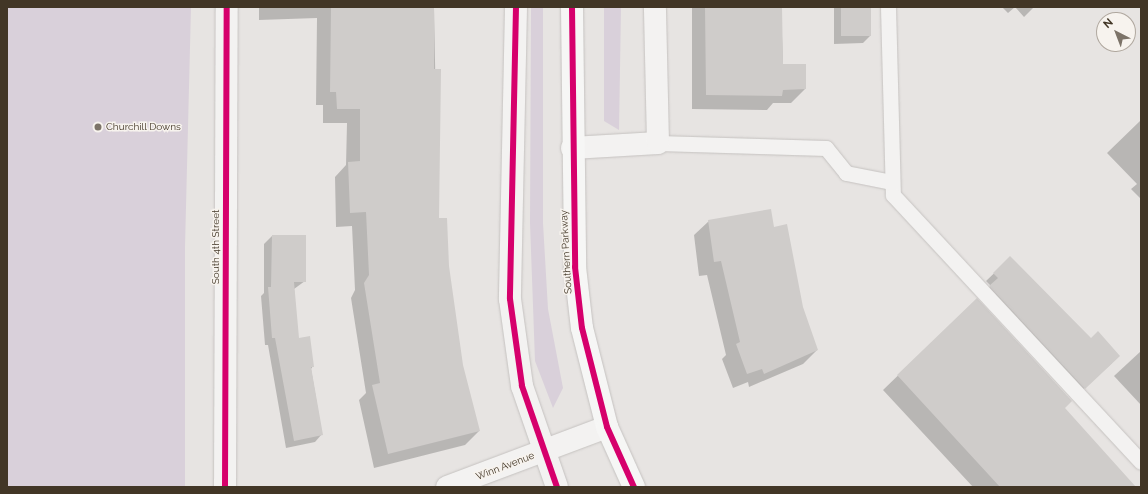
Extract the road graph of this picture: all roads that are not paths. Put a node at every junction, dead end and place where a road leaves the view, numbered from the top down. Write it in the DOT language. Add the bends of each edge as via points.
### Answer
graph roads {
  1 [pos="227,7"];
  2 [pos="516,7"];
  3 [pos="572,7"];
  4 [pos="655,7"];
  5 [pos="888,7"];
  6 [pos="658,143"];
  7 [pos="572,148"];
  8 [pos="892,182"];
  9 [pos="607,427"];
  10 [pos="542,452"];
  11 [pos="1141,462"];
  12 [pos="225,487"];
  13 [pos="447,487"];
  14 [pos="557,487"];
  15 [pos="634,487"];
  1 -- 12 [label="street, South 4th Street"];
  2 -- 10 [label="street" via="510,299 522,386"];
  3 -- 7 [label="main road, Southern Parkway"];
  4 -- 6 [label="street"];
  5 -- 8 [label="lane"];
  6 -- 7 [label="street"];
  6 -- 8 [label="lane" via="826,148 846,173"];
  7 -- 9 [label="main road, Southern Parkway" via="575,266 582,328"];
  8 -- 11 [label="lane" via="892,195"];
  9 -- 10 [label="street, Winn Avenue"];
  9 -- 15 [label="main road, Southern Parkway"];
  10 -- 13 [label="street, Winn Avenue"];
  10 -- 14 [label="street"];
}
